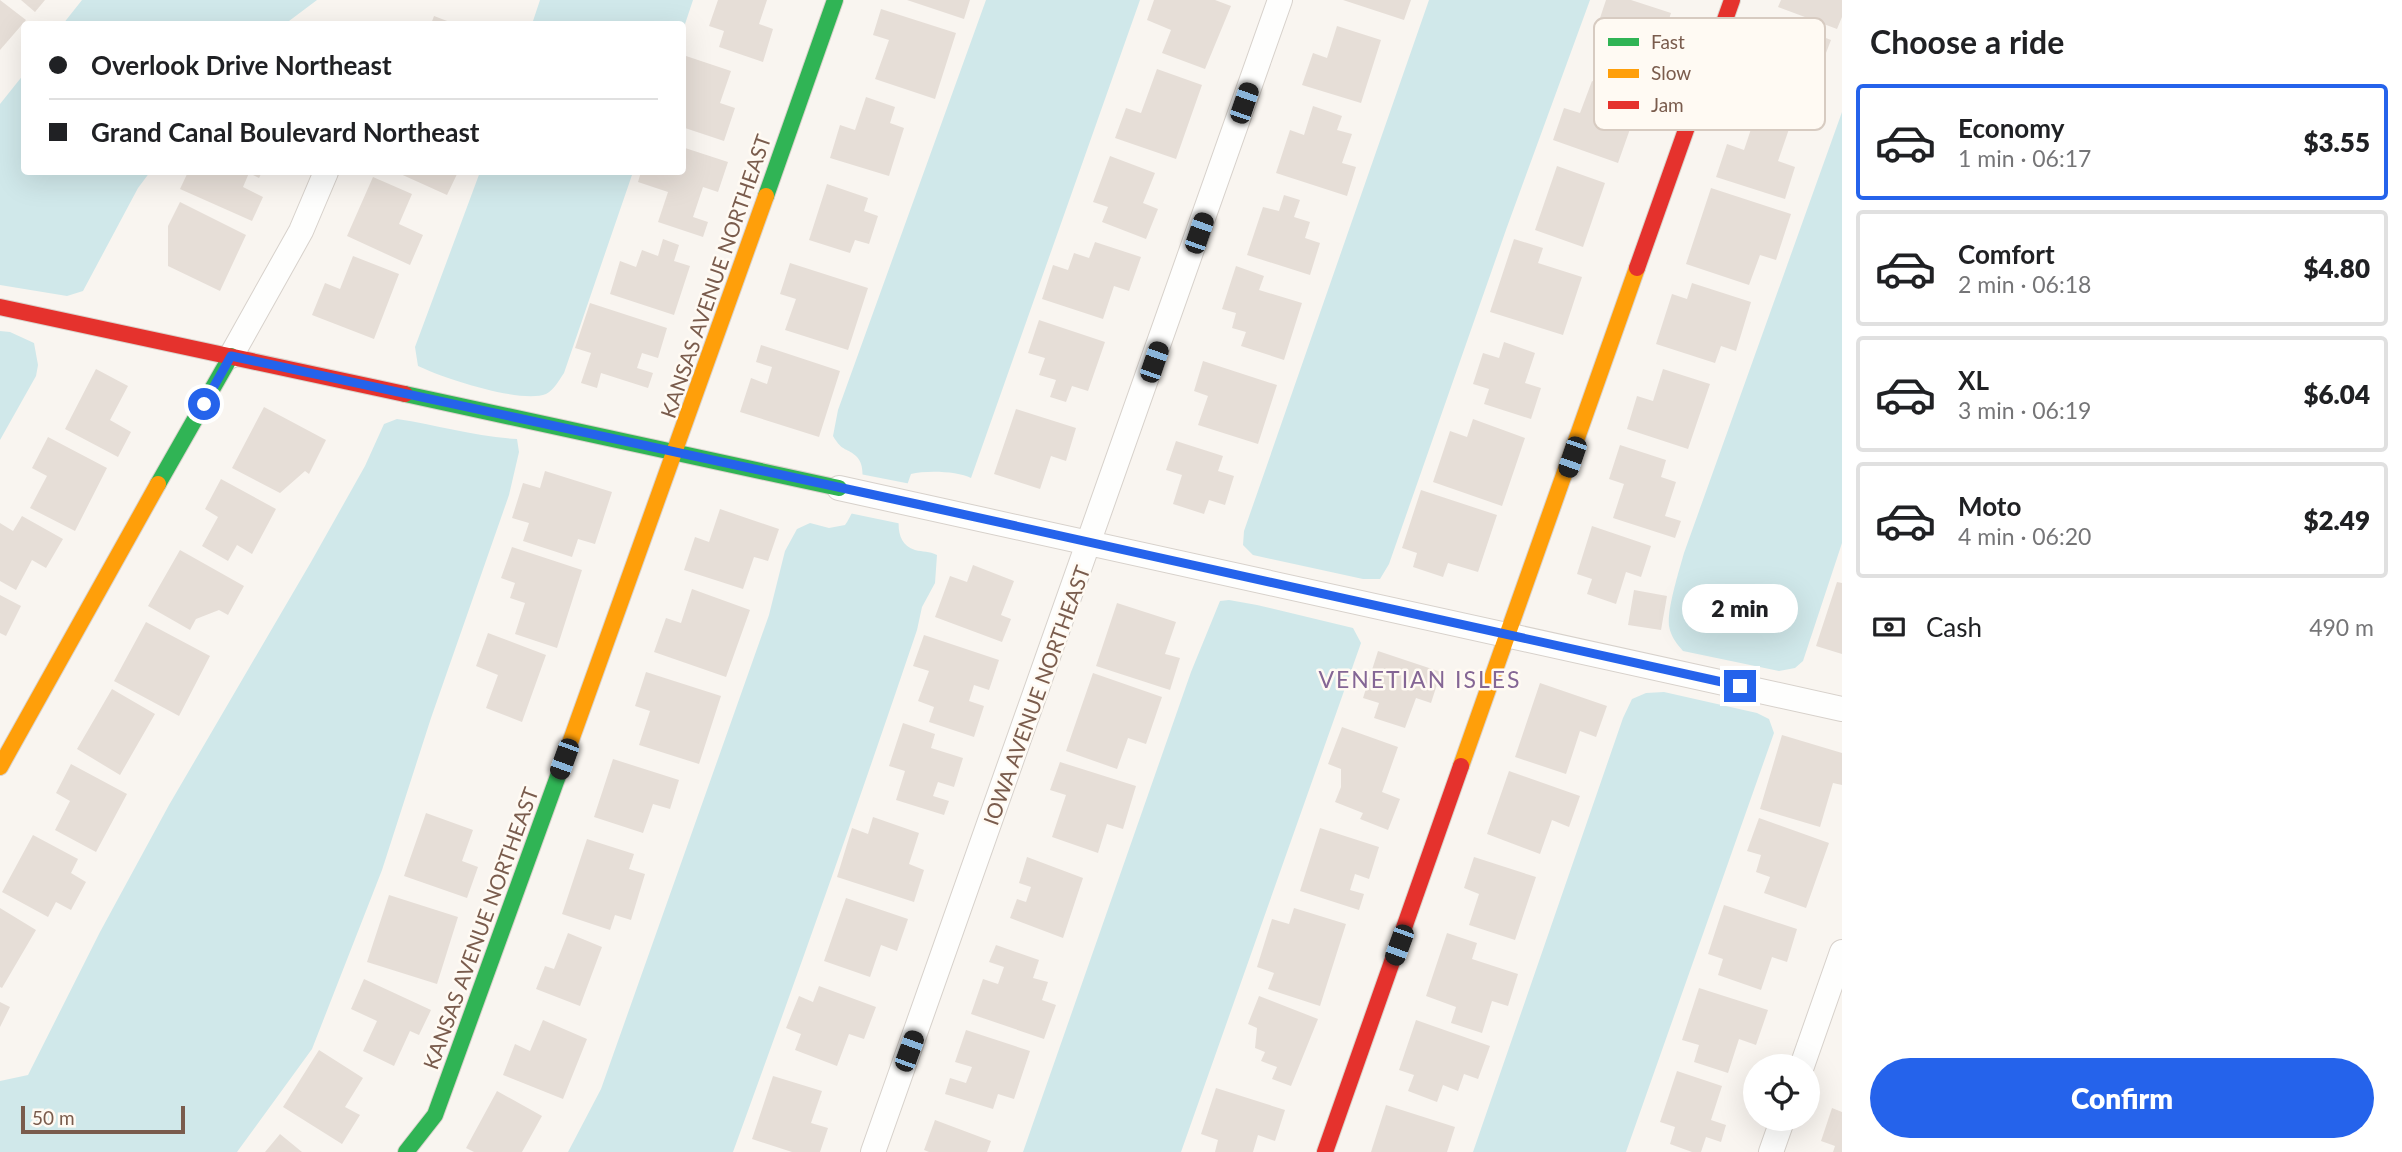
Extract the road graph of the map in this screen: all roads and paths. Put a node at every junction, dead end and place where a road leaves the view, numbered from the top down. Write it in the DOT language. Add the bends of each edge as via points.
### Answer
graph roads {
  1 [pos="835,0"];
  2 [pos="1280,0"];
  3 [pos="1732,0"];
  4 [pos="1726,18"];
  5 [pos="1686,130"];
  6 [pos="325,175"];
  7 [pos="0,307"];
  8 [pos="231,356"];
  9 [pos="675,454"];
  10 [pos="839,488"];
  11 [pos="1090,543"];
  12 [pos="1509,635"];
  13 [pos="1842,709"];
  14 [pos="0,767"];
  15 [pos="1842,952"];
  16 [pos="1806,1054"];
  17 [pos="1778,1131"];
  18 [pos="407,1152"];
  19 [pos="873,1152"];
  20 [pos="1325,1152"];
  21 [pos="1771,1152"];
  1 -- 9 [label="street, KANSAS AVENUE NORTHEAST"];
  2 -- 11 [label="street, IOWA AVENUE NORTHEAST"];
  3 -- 4 [label="street"];
  5 -- 12 [label="street"];
  6 -- 8 [label="street" via="301,231"];
  7 -- 8 [label="street"];
  8 -- 9 [label="street"];
  8 -- 14 [label="street"];
  9 -- 10 [label="street"];
  9 -- 18 [label="street, KANSAS AVENUE NORTHEAST" via="435,1115"];
  10 -- 11 [label="street"];
  11 -- 12 [label="street"];
  11 -- 19 [label="street, IOWA AVENUE NORTHEAST"];
  12 -- 13 [label="street"];
  12 -- 20 [label="street"];
  15 -- 16 [label="street"];
  17 -- 21 [label="street"];
}
